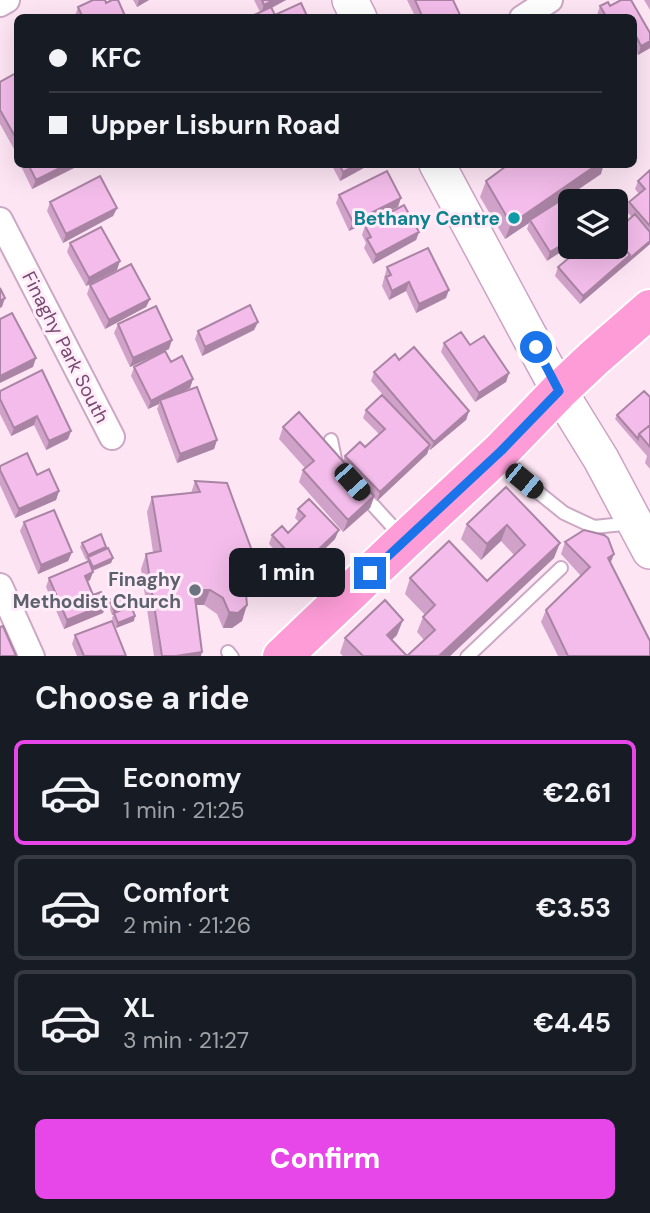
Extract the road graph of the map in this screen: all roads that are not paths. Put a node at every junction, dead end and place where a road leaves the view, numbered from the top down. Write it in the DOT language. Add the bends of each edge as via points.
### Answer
graph roads {
  1 [pos="6,0"];
  2 [pos="550,0"];
  3 [pos="0,4"];
  4 [pos="528,14"];
  5 [pos="439,168"];
  6 [pos="0,220"];
  7 [pos="650,309"];
  8 [pos="559,391"];
  9 [pos="112,437"];
  10 [pos="331,440"];
  11 [pos="501,451"];
  12 [pos="643,537"];
  13 [pos="405,540"];
  14 [pos="561,568"];
  15 [pos="0,586"];
  16 [pos="32,656"];
  17 [pos="282,656"];
  18 [pos="467,656"];
  1 -- 3 [label="street"];
  2 -- 4 [label="street"];
  5 -- 8 [label="street"];
  6 -- 9 [label="street, Finaghy Park South"];
  7 -- 8 [label="main road"];
  8 -- 11 [label="main road"];
  8 -- 12 [label="street"];
  10 -- 13 [label="lane" via="335,463"];
  11 -- 12 [label="lane" via="524,481 564,513 594,527"];
  11 -- 13 [label="main road"];
  13 -- 17 [label="main road"];
  14 -- 18 [label="lane"];
  15 -- 16 [label="street"];
}
